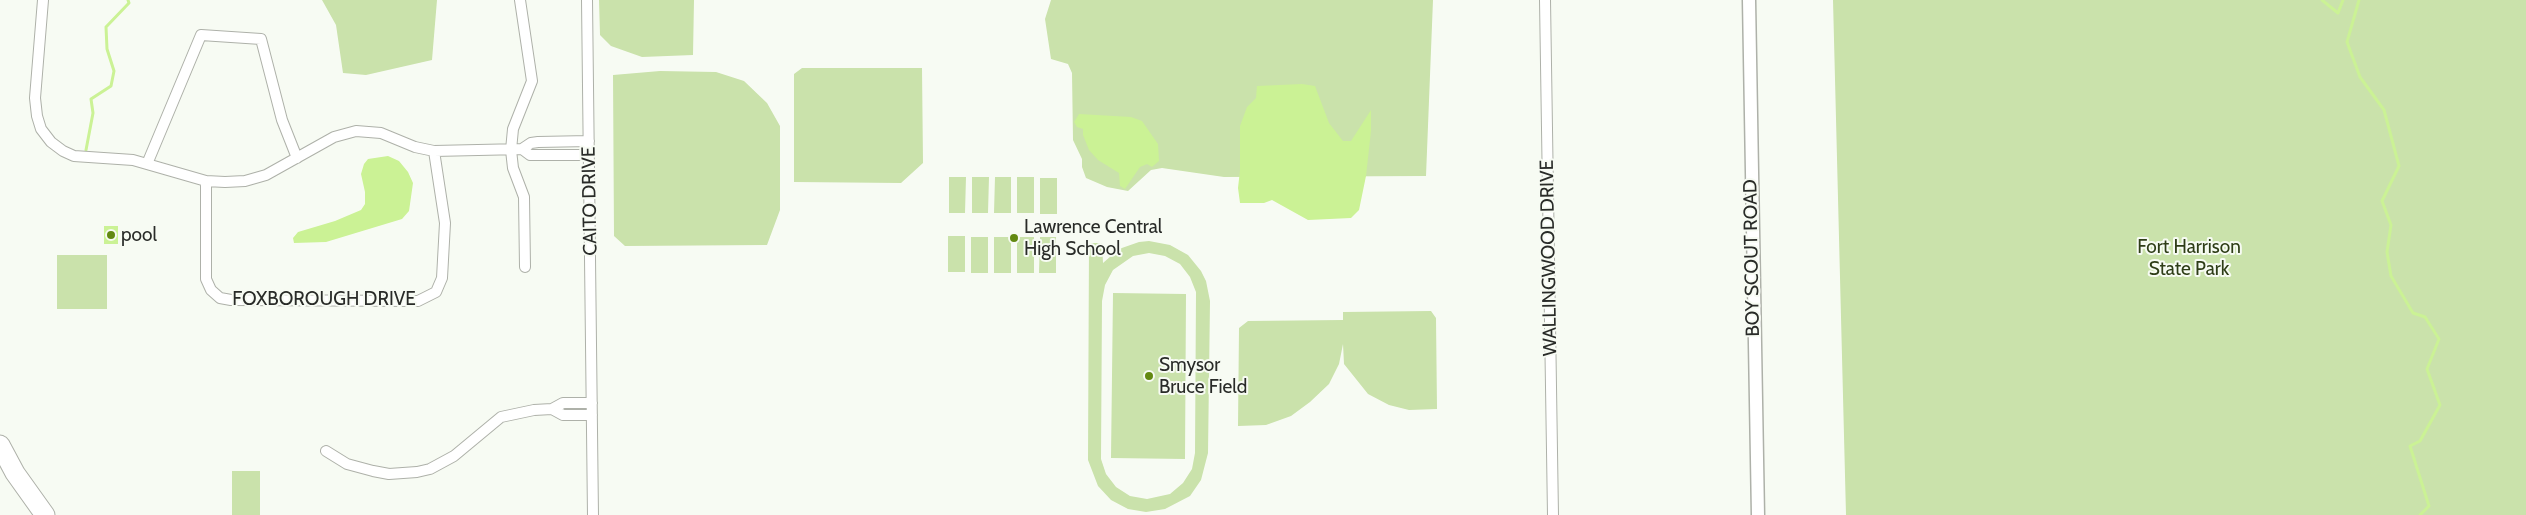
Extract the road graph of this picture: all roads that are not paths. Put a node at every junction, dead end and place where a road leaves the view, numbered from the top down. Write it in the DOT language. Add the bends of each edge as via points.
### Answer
graph roads {
  1 [pos="43,0"];
  2 [pos="520,0"];
  3 [pos="588,0"];
  4 [pos="1544,0"];
  5 [pos="1749,0"];
  6 [pos="589,141"];
  7 [pos="511,150"];
  8 [pos="522,150"];
  9 [pos="434,151"];
  10 [pos="589,155"];
  11 [pos="297,158"];
  12 [pos="147,164"];
  13 [pos="206,181"];
  14 [pos="525,267"];
  15 [pos="592,403"];
  16 [pos="552,409"];
  17 [pos="592,415"];
  18 [pos="0,445"];
  19 [pos="326,451"];
  20 [pos="45,515"];
  21 [pos="593,515"];
  22 [pos="1553,515"];
  23 [pos="1758,515"];
  1 -- 12 [label="street" via="35,104 39,125 58,149 74,156 122,158"];
  2 -- 7 [label="street" via="532,82 513,129"];
  3 -- 6 [label="street, CAITO DRIVE"];
  4 -- 22 [label="street, WALLINGWOOD DRIVE"];
  5 -- 23 [label="street, BOY SCOUT ROAD"];
  6 -- 8 [label="street" via="538,142"];
  6 -- 10 [label="street, CAITO DRIVE"];
  7 -- 8 [label="street"];
  7 -- 9 [label="street"];
  7 -- 14 [label="street" via="513,168 524,197"];
  8 -- 10 [label="street" via="530,155"];
  9 -- 11 [label="street" via="380,133 356,131 334,137"];
  9 -- 13 [label="street, FOXBOROUGH DRIVE" via="445,223 442,278 436,292 418,301 220,298 206,280"];
  10 -- 15 [label="street, CAITO DRIVE"];
  11 -- 12 [label="street" via="282,120 261,39 201,35"];
  11 -- 13 [label="street" via="256,178 236,182"];
  12 -- 13 [label="street"];
  15 -- 16 [label="street" via="563,403"];
  15 -- 17 [label="street, CAITO DRIVE"];
  16 -- 17 [label="street" via="563,415"];
  16 -- 19 [label="street" via="501,417 454,456 417,472 389,474 373,471 347,464"];
  17 -- 21 [label="street, CAITO DRIVE"];
  18 -- 20 [label="highway" via="15,474"];
}
